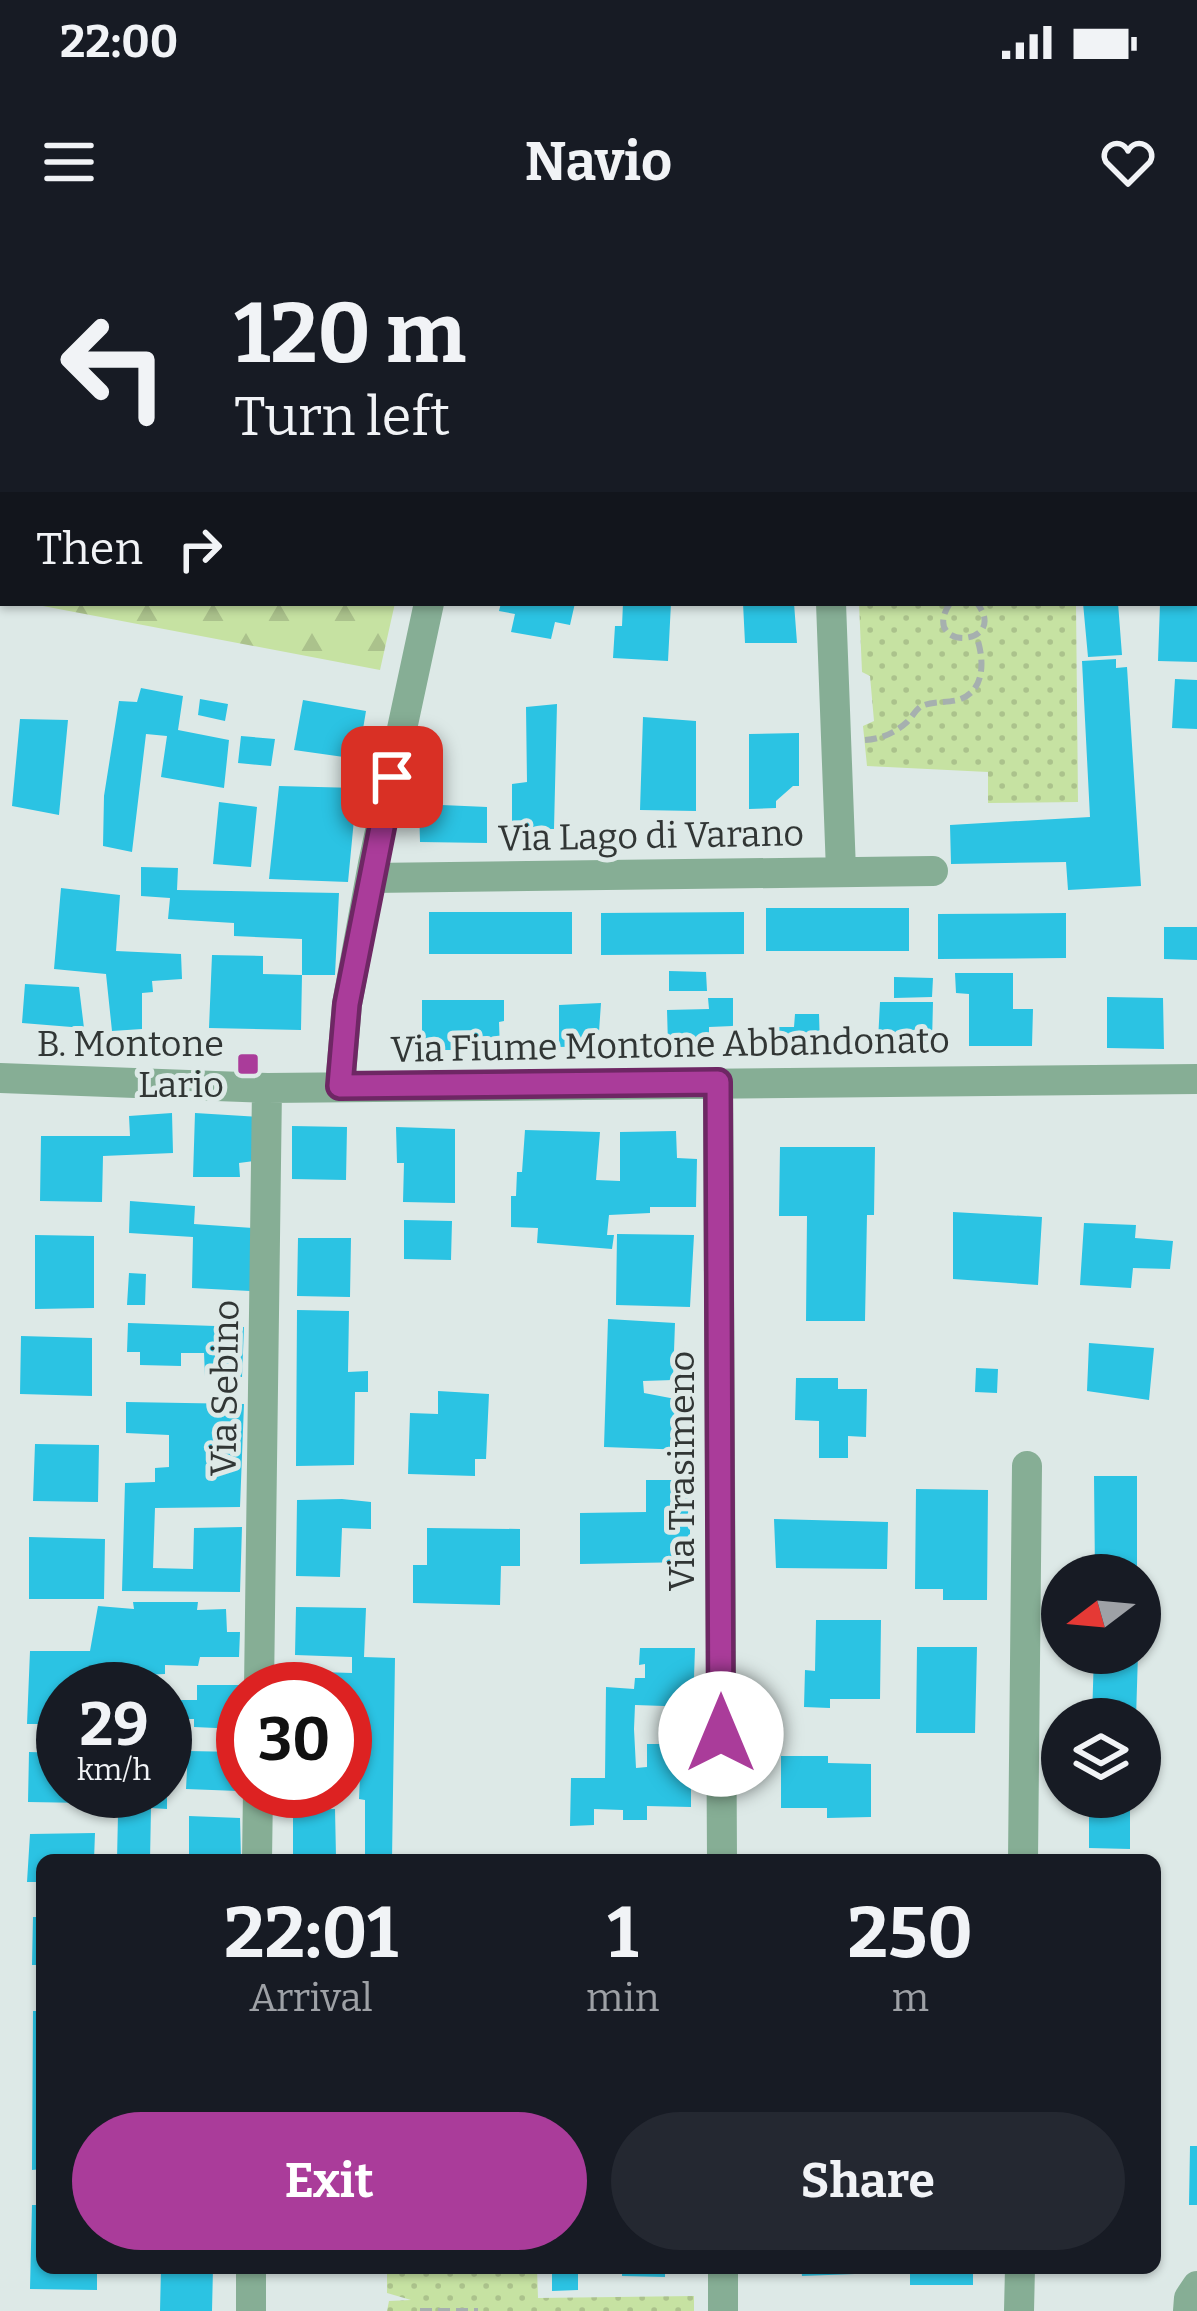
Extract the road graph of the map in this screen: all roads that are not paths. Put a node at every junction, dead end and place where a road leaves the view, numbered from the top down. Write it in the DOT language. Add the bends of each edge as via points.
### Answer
graph roads {
  1 [pos="428,606"];
  2 [pos="831,606"];
  3 [pos="933,871"];
  4 [pos="841,872"];
  5 [pos="370,878"];
  6 [pos="0,1078"];
  7 [pos="1197,1079"];
  8 [pos="718,1082"];
  9 [pos="340,1086"];
  10 [pos="267,1088"];
  11 [pos="1027,1466"];
  12 [pos="259,1662"];
  13 [pos="258,1818"];
  14 [pos="257,1854"];
  15 [pos="722,1854"];
  16 [pos="1023,1854"];
  17 [pos="251,2274"];
  18 [pos="723,2274"];
  19 [pos="1020,2274"];
  20 [pos="1197,2286"];
  21 [pos="251,2311"];
  22 [pos="724,2311"];
  23 [pos="1019,2311"];
  24 [pos="1188,2311"];
  1 -- 5 [label="street"];
  2 -- 4 [label="street"];
  3 -- 4 [label="street, Via Lago di Varano"];
  4 -- 5 [label="street, Via Lago di Varano"];
  5 -- 9 [label="street"];
  6 -- 10 [label="street, Via Fiume Montone Abbandonato"];
  7 -- 8 [label="street, Via Fiume Montone Abbandonato"];
  8 -- 9 [label="street, Via Fiume Montone Abbandonato"];
  8 -- 15 [label="street, Via Trasimeno"];
  9 -- 10 [label="street, Via Fiume Montone Abbandonato"];
  10 -- 12 [label="street, Via Sebino"];
  11 -- 16 [label="street"];
  13 -- 14 [label="street"];
  17 -- 21 [label="street"];
  18 -- 22 [label="street"];
  19 -- 23 [label="street"];
  20 -- 24 [label="street"];
}
